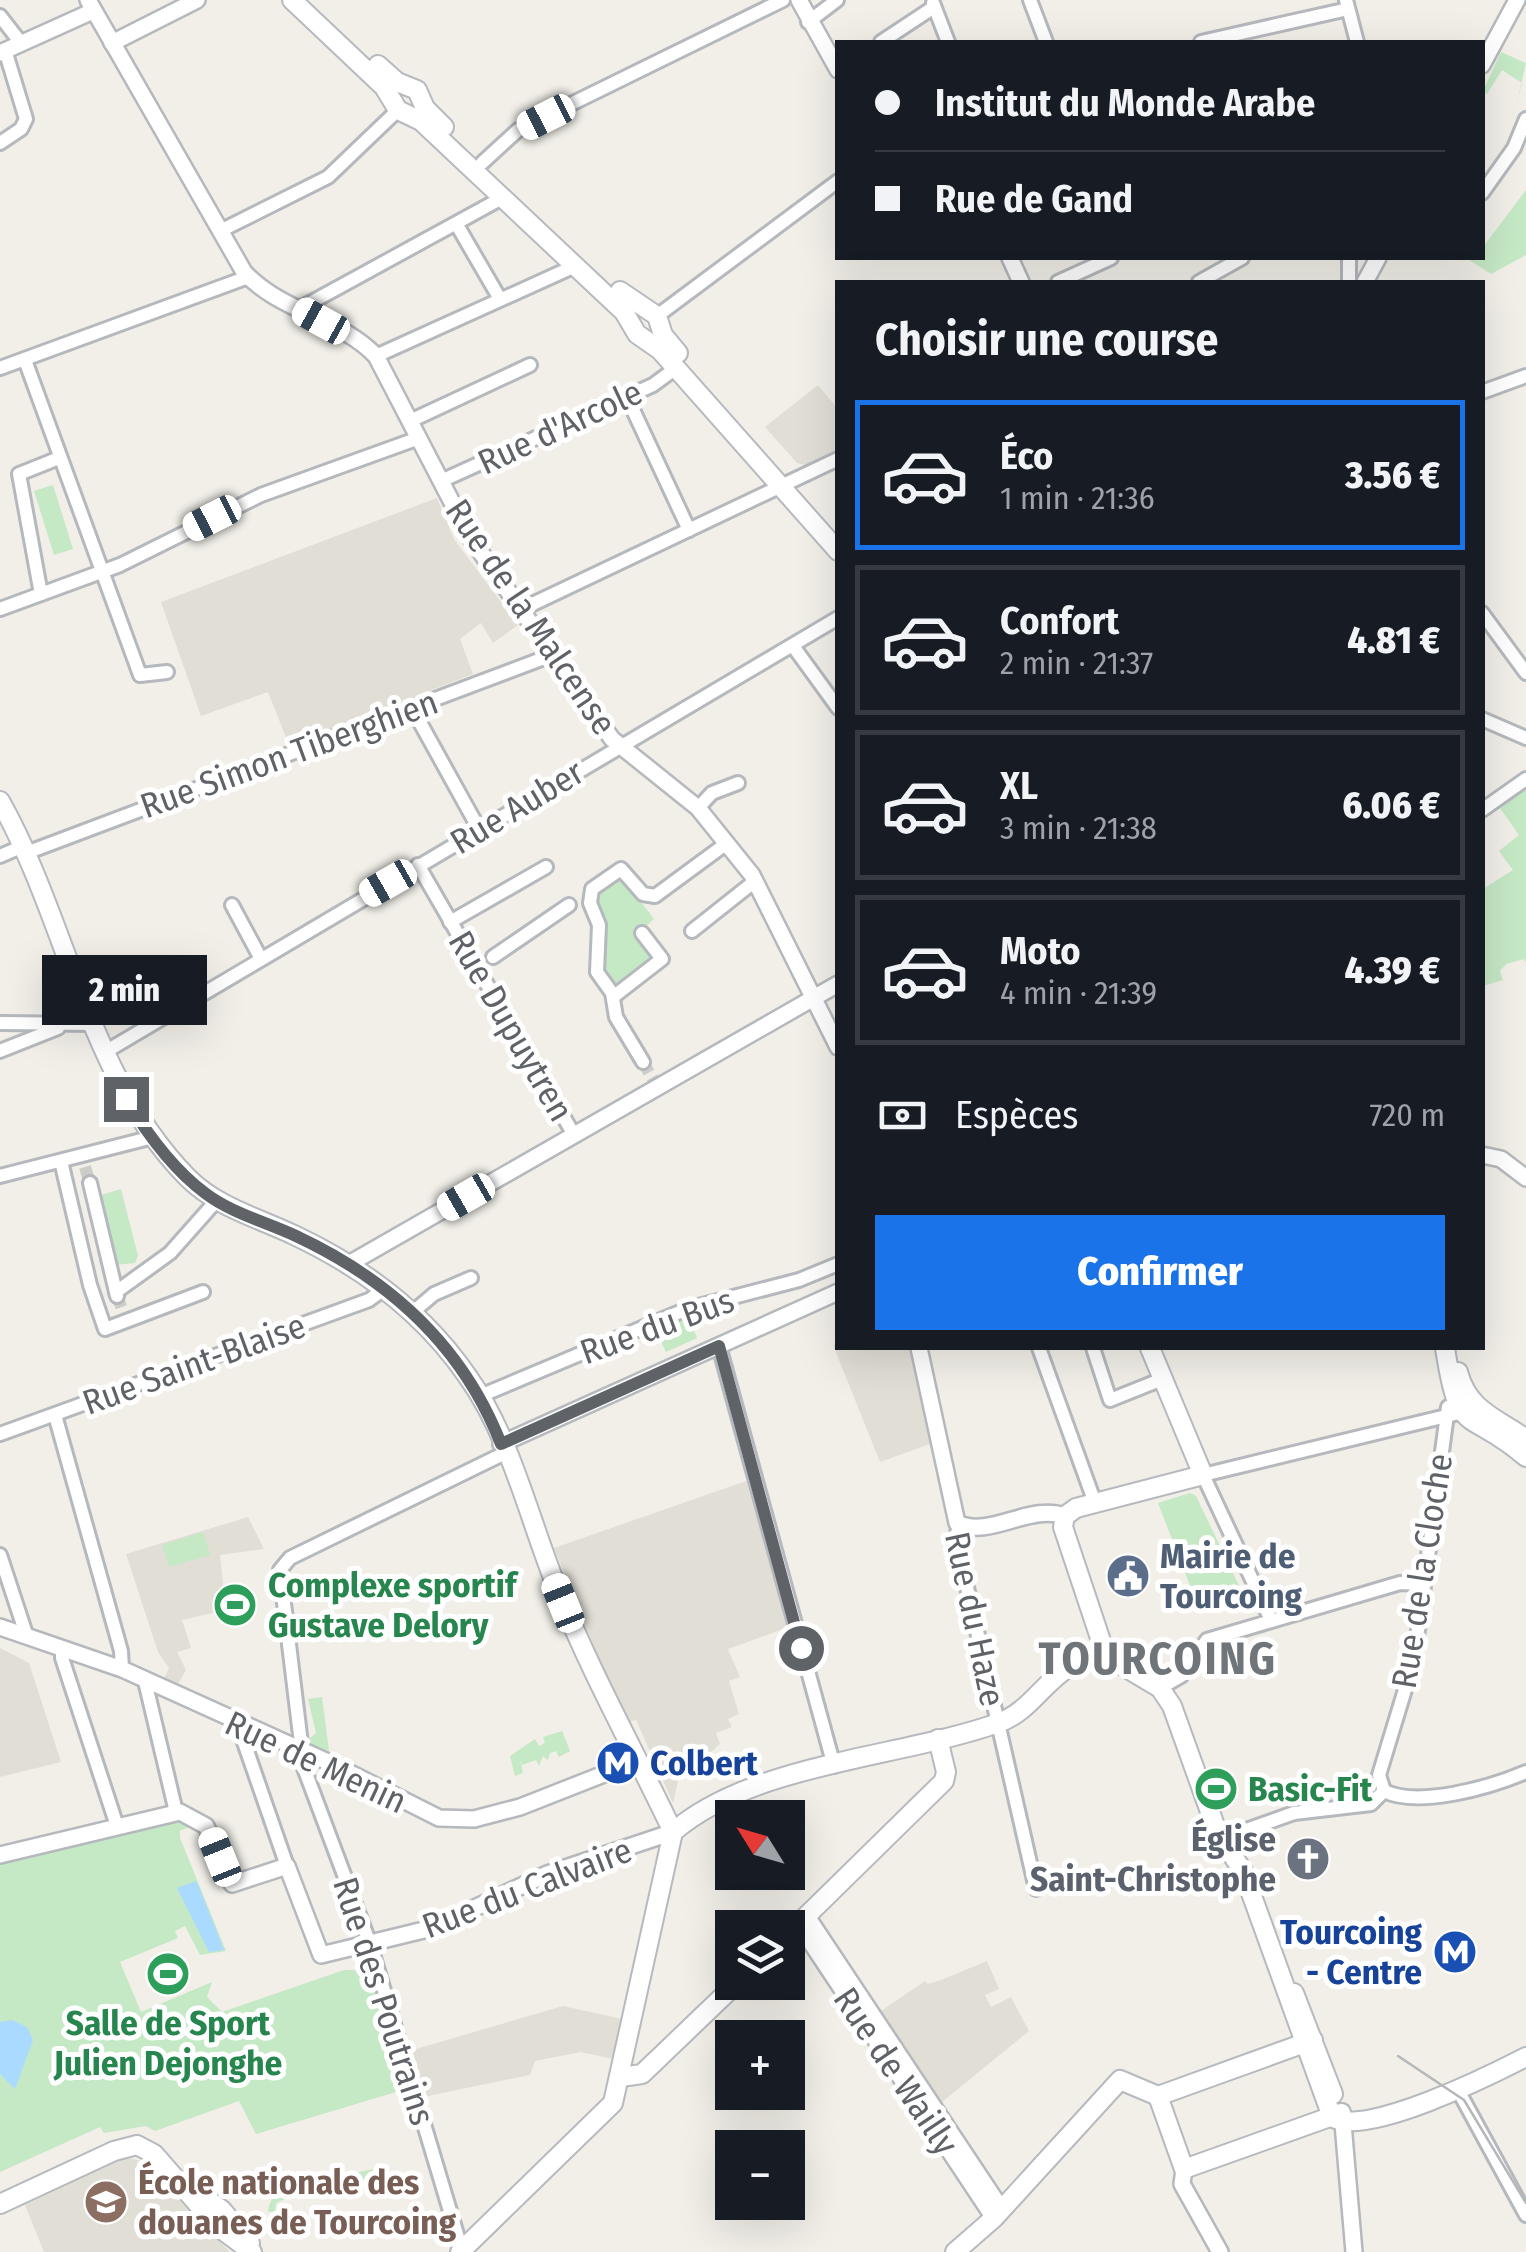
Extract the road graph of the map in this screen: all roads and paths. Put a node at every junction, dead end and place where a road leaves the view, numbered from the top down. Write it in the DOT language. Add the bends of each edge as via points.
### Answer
graph roads {
  1 [pos="197,0"];
  2 [pos="292,0"];
  3 [pos="308,0"];
  4 [pos="782,0"];
  5 [pos="798,0"];
  6 [pos="838,0"];
  7 [pos="1030,0"];
  8 [pos="1516,0"];
  9 [pos="933,3"];
  10 [pos="1347,5"];
  11 [pos="90,6"];
  12 [pos="0,16"];
  13 [pos="808,22"];
  14 [pos="885,40"];
  15 [pos="947,40"];
  16 [pos="1045,40"];
  17 [pos="1209,40"];
  18 [pos="1356,40"];
  19 [pos="112,43"];
  20 [pos="9,49"];
  21 [pos="1485,58"];
  22 [pos="835,65"];
  23 [pos="415,94"];
  24 [pos="399,108"];
  25 [pos="1526,120"];
  26 [pos="0,143"];
  27 [pos="482,163"];
  28 [pos="835,182"];
  29 [pos="1485,189"];
  30 [pos="502,198"];
  31 [pos="457,225"];
  32 [pos="220,231"];
  33 [pos="1108,260"];
  34 [pos="1238,260"];
  35 [pos="575,266"];
  36 [pos="248,276"];
  37 [pos="1062,280"];
  38 [pos="1203,280"];
  39 [pos="500,299"];
  40 [pos="299,309"];
  41 [pos="655,318"];
  42 [pos="638,332"];
  43 [pos="376,356"];
  44 [pos="25,360"];
  45 [pos="530,365"];
  46 [pos="0,368"];
  47 [pos="676,368"];
  48 [pos="1526,376"];
  49 [pos="1485,391"];
  50 [pos="627,397"];
  51 [pos="410,421"];
  52 [pos="419,438"];
  53 [pos="59,458"];
  54 [pos="835,460"];
  55 [pos="441,481"];
  56 [pos="785,483"];
  57 [pos="689,530"];
  58 [pos="835,532"];
  59 [pos="835,547"];
  60 [pos="101,572"];
  61 [pos="41,594"];
  62 [pos="0,609"];
  63 [pos="520,610"];
  64 [pos="1485,617"];
  65 [pos="835,620"];
  66 [pos="793,646"];
  67 [pos="552,655"];
  68 [pos="167,672"];
  69 [pos="1526,673"];
  70 [pos="835,704"];
  71 [pos="412,708"];
  72 [pos="1485,720"];
  73 [pos="1526,738"];
  74 [pos="620,746"];
  75 [pos="1526,779"];
  76 [pos="738,783"];
  77 [pos="0,802"];
  78 [pos="698,808"];
  79 [pos="1485,808"];
  80 [pos="479,829"];
  81 [pos="727,843"];
  82 [pos="25,849"];
  83 [pos="0,856"];
  84 [pos="418,866"];
  85 [pos="546,867"];
  86 [pos="755,880"];
  87 [pos="232,905"];
  88 [pos="569,905"];
  89 [pos="450,922"];
  90 [pos="692,931"];
  91 [pos="642,933"];
  92 [pos="262,958"];
  93 [pos="484,963"];
  94 [pos="835,986"];
  95 [pos="614,997"];
  96 [pos="816,998"];
  97 [pos="0,1024"];
  98 [pos="94,1024"];
  99 [pos="63,1026"];
  100 [pos="835,1040"];
  101 [pos="0,1050"];
  102 [pos="105,1052"];
  103 [pos="643,1062"];
  104 [pos="574,1135"];
  105 [pos="153,1137"];
  106 [pos="1485,1155"];
  107 [pos="61,1161"];
  108 [pos="0,1176"];
  109 [pos="1526,1178"];
  110 [pos="90,1183"];
  111 [pos="216,1200"];
  112 [pos="347,1264"];
  113 [pos="835,1265"];
  114 [pos="470,1278"];
  115 [pos="384,1288"];
  116 [pos="202,1292"];
  117 [pos="835,1293"];
  118 [pos="414,1311"];
  119 [pos="719,1346"];
  120 [pos="919,1350"];
  121 [pos="1040,1350"];
  122 [pos="1094,1350"];
  123 [pos="1151,1350"];
  124 [pos="1445,1350"];
  125 [pos="1454,1350"];
  126 [pos="1160,1380"];
  127 [pos="480,1396"];
  128 [pos="1456,1401"];
  129 [pos="54,1416"];
  130 [pos="0,1434"];
  131 [pos="1526,1439"];
  132 [pos="503,1448"];
  133 [pos="1526,1457"];
  134 [pos="1203,1475"];
  135 [pos="1095,1503"];
  136 [pos="1065,1516"];
  137 [pos="959,1524"];
  138 [pos="0,1555"];
  139 [pos="1422,1584"];
  140 [pos="1271,1620"];
  141 [pos="0,1627"];
  142 [pos="26,1634"];
  143 [pos="62,1648"];
  144 [pos="1106,1656"];
  145 [pos="122,1669"];
  146 [pos="145,1681"];
  147 [pos="1160,1688"];
  148 [pos="997,1724"];
  149 [pos="238,1725"];
  150 [pos="938,1739"];
  151 [pos="303,1752"];
  152 [pos="637,1761"];
  153 [pos="834,1766"];
  154 [pos="1526,1772"];
  155 [pos="1384,1791"];
  156 [pos="176,1812"];
  157 [pos="117,1826"];
  158 [pos="673,1832"];
  159 [pos="1221,1839"];
  160 [pos="0,1855"];
  161 [pos="287,1866"];
  162 [pos="1036,1889"];
  163 [pos="805,1916"];
  164 [pos="805,1936"];
  165 [pos="370,1944"];
  166 [pos="719,2000"];
  167 [pos="1308,2042"];
  168 [pos="1526,2056"];
  169 [pos="622,2077"];
  170 [pos="1459,2092"];
  171 [pos="1158,2096"];
  172 [pos="1344,2118"];
  173 [pos="1184,2169"];
  174 [pos="0,2204"];
  175 [pos="998,2214"];
  176 [pos="1526,2215"];
  177 [pos="254,2252"];
  178 [pos="462,2252"];
  179 [pos="956,2252"];
  180 [pos="1220,2252"];
  181 [pos="1354,2252"];
  1 -- 19 [label="street"];
  2 -- 24 [label="main road"];
  3 -- 23 [label="main road"];
  4 -- 27 [label="street" via="518,130"];
  5 -- 13 [label="street"];
  6 -- 13 [label="street"];
  7 -- 16 [label="street"];
  8 -- 21 [label="street"];
  9 -- 14 [label="street"];
  9 -- 15 [label="street"];
  10 -- 17 [label="street"];
  10 -- 18 [label="street"];
  11 -- 19 [label="street, Rue de la Malcense"];
  11 -- 20 [label="street"];
  12 -- 20 [label="street"];
  13 -- 22 [label="street"];
  19 -- 32 [label="street, Rue de la Malcense"];
  20 -- 26 [label="street" via="26,116 21,129"];
  23 -- 24 [label="main road" via="398,90"];
  23 -- 27 [label="main road"];
  24 -- 30 [label="main road"];
  24 -- 32 [label="street" via="328,177"];
  25 -- 29 [label="street"];
  27 -- 41 [label="main road"];
  28 -- 41 [label="street"];
  30 -- 31 [label="street"];
  30 -- 35 [label="main road"];
  31 -- 39 [label="street"];
  31 -- 40 [label="street"];
  32 -- 36 [label="street, Rue de la Malcense"];
  33 -- 37 [label="street"];
  34 -- 38 [label="street"];
  35 -- 39 [label="street"];
  35 -- 42 [label="main road"];
  36 -- 40 [label="street, Rue de la Malcense"];
  36 -- 44 [label="street"];
  39 -- 43 [label="street"];
  40 -- 43 [label="street, Rue de la Malcense"];
  41 -- 42 [label="main road" via="655,336"];
  41 -- 56 [label="main road" via="667,342"];
  42 -- 47 [label="main road"];
  43 -- 51 [label="street, Rue de la Malcense"];
  44 -- 46 [label="street"];
  44 -- 53 [label="street"];
  45 -- 51 [label="street"];
  47 -- 50 [label="street, Rue d'Arcole"];
  47 -- 56 [label="main road"];
  48 -- 49 [label="street"];
  50 -- 55 [label="street, Rue d'Arcole"];
  50 -- 57 [label="street"];
  51 -- 52 [label="street, Rue de la Malcense"];
  52 -- 55 [label="street, Rue de la Malcense"];
  52 -- 60 [label="street" via="261,495"];
  53 -- 60 [label="street"];
  53 -- 61 [label="street" via="19,474"];
  54 -- 56 [label="street"];
  55 -- 63 [label="street, Rue de la Malcense"];
  56 -- 57 [label="street"];
  56 -- 58 [label="main road"];
  56 -- 59 [label="main road"];
  57 -- 63 [label="street"];
  60 -- 61 [label="street"];
  60 -- 68 [label="street" via="140,674"];
  61 -- 62 [label="street"];
  63 -- 67 [label="street, Rue de la Malcense"];
  64 -- 69 [label="street"];
  65 -- 66 [label="street, Rue Auber"];
  66 -- 70 [label="street"];
  66 -- 74 [label="street, Rue Auber"];
  67 -- 71 [label="street, Rue Simon Tiberghien"];
  67 -- 74 [label="street, Rue de la Malcense"];
  71 -- 80 [label="street"];
  71 -- 82 [label="street, Rue Simon Tiberghien"];
  72 -- 73 [label="street"];
  74 -- 78 [label="street, Rue de la Malcense"];
  74 -- 80 [label="street, Rue Auber"];
  75 -- 79 [label="street"];
  76 -- 78 [label="street" via="712,793"];
  77 -- 82 [label="main road"];
  78 -- 81 [label="street, Rue de la Malcense"];
  80 -- 84 [label="street, Rue Auber"];
  81 -- 86 [label="street, Rue de la Malcense"];
  81 -- 95 [label="street" via="654,896 643,894 621,869 594,885 596,968"];
  82 -- 83 [label="street, Rue Simon Tiberghien"];
  82 -- 98 [label="main road"];
  84 -- 89 [label="street, Rue Dupuytren"];
  84 -- 92 [label="street, Rue Auber"];
  85 -- 89 [label="street"];
  86 -- 90 [label="street"];
  86 -- 96 [label="street, Rue de la Malcense"];
  87 -- 92 [label="street"];
  88 -- 93 [label="street"];
  89 -- 93 [label="street, Rue Dupuytren"];
  91 -- 95 [label="street" via="662,959"];
  92 -- 102 [label="street, Rue Auber"];
  93 -- 104 [label="street, Rue Dupuytren"];
  94 -- 96 [label="street"];
  95 -- 103 [label="street" via="616,1017"];
  96 -- 100 [label="street, Rue de la Malcense"];
  96 -- 104 [label="street"];
  97 -- 99 [label="street"];
  98 -- 99 [label="street"];
  98 -- 102 [label="main road"];
  99 -- 101 [label="street"];
  102 -- 105 [label="main road"];
  104 -- 112 [label="street"];
  105 -- 107 [label="street" via="84,1161"];
  105 -- 111 [label="main road"];
  106 -- 109 [label="street"];
  107 -- 108 [label="street"];
  107 -- 116 [label="street" via="105,1330"];
  110 -- 111 [label="street" via="116,1294 170,1253"];
  111 -- 112 [label="main road"];
  112 -- 115 [label="main road"];
  113 -- 127 [label="street, Rue du Bus" via="687,1308"];
  114 -- 118 [label="street"];
  115 -- 118 [label="main road"];
  115 -- 129 [label="street, Rue Saint-Blaise" via="369,1300"];
  117 -- 119 [label="street"];
  118 -- 127 [label="main road"];
  119 -- 132 [label="street"];
  119 -- 153 [label="street"];
  120 -- 137 [label="street, Rue du Haze"];
  121 -- 135 [label="street"];
  122 -- 126 [label="street" via="1110,1400"];
  123 -- 126 [label="main road"];
  124 -- 128 [label="main road, Rue de la Cloche"];
  125 -- 128 [label="main road, Rue de la Cloche"];
  126 -- 134 [label="main road"];
  127 -- 132 [label="main road"];
  128 -- 131 [label="main road"];
  128 -- 133 [label="main road"];
  128 -- 134 [label="street"];
  128 -- 139 [label="street, Rue de la Cloche"];
  129 -- 130 [label="street, Rue Saint-Blaise"];
  129 -- 145 [label="street"];
  132 -- 151 [label="street, Rue des Poutrains" via="283,1563"];
  132 -- 152 [label="main road" via="575,1633"];
  134 -- 135 [label="main road"];
  134 -- 140 [label="street"];
  135 -- 136 [label="main road"];
  136 -- 137 [label="street" via="1045,1512 974,1527"];
  136 -- 144 [label="main road"];
  137 -- 148 [label="street, Rue du Haze" via="957,1541"];
  138 -- 142 [label="street"];
  139 -- 140 [label="street" via="1400,1583"];
  139 -- 155 [label="street, Rue de la Cloche" via="1412,1670 1379,1774"];
  140 -- 147 [label="street" via="1207,1640 1181,1676"];
  141 -- 142 [label="street, Rue de Menin"];
  142 -- 143 [label="street, Rue de Menin"];
  143 -- 145 [label="street, Rue de Menin"];
  143 -- 157 [label="street"];
  144 -- 147 [label="main road"];
  144 -- 148 [label="main road" via="1061,1670"];
  145 -- 146 [label="street, Rue de Menin"];
  146 -- 149 [label="street, Rue de Menin"];
  146 -- 156 [label="street"];
  147 -- 159 [label="main road"];
  148 -- 150 [label="main road"];
  148 -- 162 [label="street, Rue du Haze"];
  149 -- 151 [label="street, Rue de Menin"];
  149 -- 161 [label="street"];
  150 -- 153 [label="main road"];
  150 -- 163 [label="main road" via="946,1779"];
  151 -- 152 [label="street, Rue de Menin" via="424,1813 457,1820 520,1807"];
  151 -- 165 [label="street, Rue des Poutrains"];
  152 -- 158 [label="main road"];
  153 -- 158 [label="main road" via="736,1792"];
  154 -- 155 [label="street" via="1444,1795"];
  155 -- 159 [label="street" via="1371,1804 1294,1812"];
  156 -- 157 [label="street"];
  156 -- 161 [label="street" via="206,1826 232,1884"];
  157 -- 160 [label="street"];
  158 -- 165 [label="street, Rue du Calvaire" via="547,1874 442,1924"];
  158 -- 169 [label="main road"];
  159 -- 167 [label="main road" via="1241,1866"];
  161 -- 165 [label="street, Rue du Calvaire" via="321,1955"];
  164 -- 175 [label="street, Rue de Wailly"];
  165 -- 178 [label="street, Rue des Poutrains"];
  166 -- 169 [label="main road" via="642,2074"];
  167 -- 171 [label="main road"];
  167 -- 172 [label="main road"];
  168 -- 170 [label="main road"];
  169 -- 178 [label="main road" via="603,2114"];
  170 -- 172 [label="main road"];
  170 -- 176 [label="street"];
  171 -- 173 [label="main road"];
  171 -- 175 [label="main road" via="1120,2080"];
  172 -- 173 [label="main road"];
  172 -- 181 [label="street"];
  173 -- 180 [label="street" via="1182,2182"];
  174 -- 177 [label="main road" via="138,2145 214,2223"];
  175 -- 179 [label="main road"];
}
